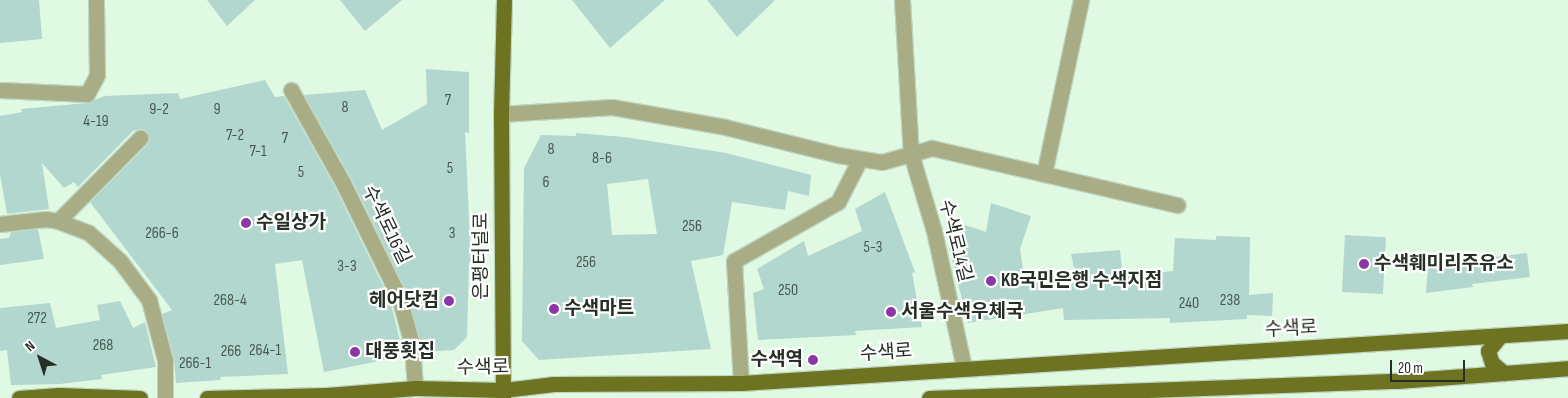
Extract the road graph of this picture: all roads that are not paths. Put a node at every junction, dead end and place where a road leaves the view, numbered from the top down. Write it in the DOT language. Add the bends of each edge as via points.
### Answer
graph roads {
  1 [pos="96,0"];
  2 [pos="504,0"];
  3 [pos="902,0"];
  4 [pos="1081,0"];
  5 [pos="0,90"];
  6 [pos="290,90"];
  7 [pos="501,114"];
  8 [pos="140,138"];
  9 [pos="911,154"];
  10 [pos="860,159"];
  11 [pos="1044,174"];
  12 [pos="1177,205"];
  13 [pos="58,221"];
  14 [pos="0,224"];
  15 [pos="1568,331"];
  16 [pos="1500,336"];
  17 [pos="964,368"];
  18 [pos="1568,368"];
  19 [pos="1504,373"];
  20 [pos="740,383"];
  21 [pos="415,388"];
  22 [pos="503,394"];
  23 [pos="263,397"];
  24 [pos="19,398"];
  25 [pos="140,398"];
  26 [pos="165,398"];
  27 [pos="207,398"];
  28 [pos="929,398"];
  1 -- 5 [label="street" via="97,75 87,94"];
  2 -- 7 [label="main road, 은평터널로"];
  3 -- 9 [label="street, 수색로14길"];
  4 -- 11 [label="street"];
  6 -- 21 [label="street, 수색로16길" via="343,183 399,297 412,345"];
  7 -- 10 [label="street" via="612,107 725,127"];
  7 -- 22 [label="main road, 은평터널로"];
  8 -- 13 [label="street"];
  9 -- 10 [label="street" via="882,162"];
  9 -- 11 [label="street" via="932,148"];
  9 -- 17 [label="street, 수색로14길" via="934,231"];
  10 -- 20 [label="street" via="838,202 734,261"];
  11 -- 12 [label="street"];
  13 -- 14 [label="street" via="46,218"];
  13 -- 26 [label="street" via="88,233 120,261 149,300 165,360"];
  15 -- 16 [label="main road, 수색로"];
  16 -- 17 [label="main road, 수색로"];
  16 -- 19 [label="main road" via="1488,351 1492,363"];
  17 -- 20 [label="main road, 수색로"];
  18 -- 19 [label="main road"];
  19 -- 28 [label="main road"];
  20 -- 22 [label="main road, 수색로" via="554,384"];
  21 -- 22 [label="main road, 수색로"];
  21 -- 23 [label="main road, 수색로"];
  23 -- 27 [label="main road, 수색로"];
  24 -- 25 [label="main road" via="59,395"];
}
